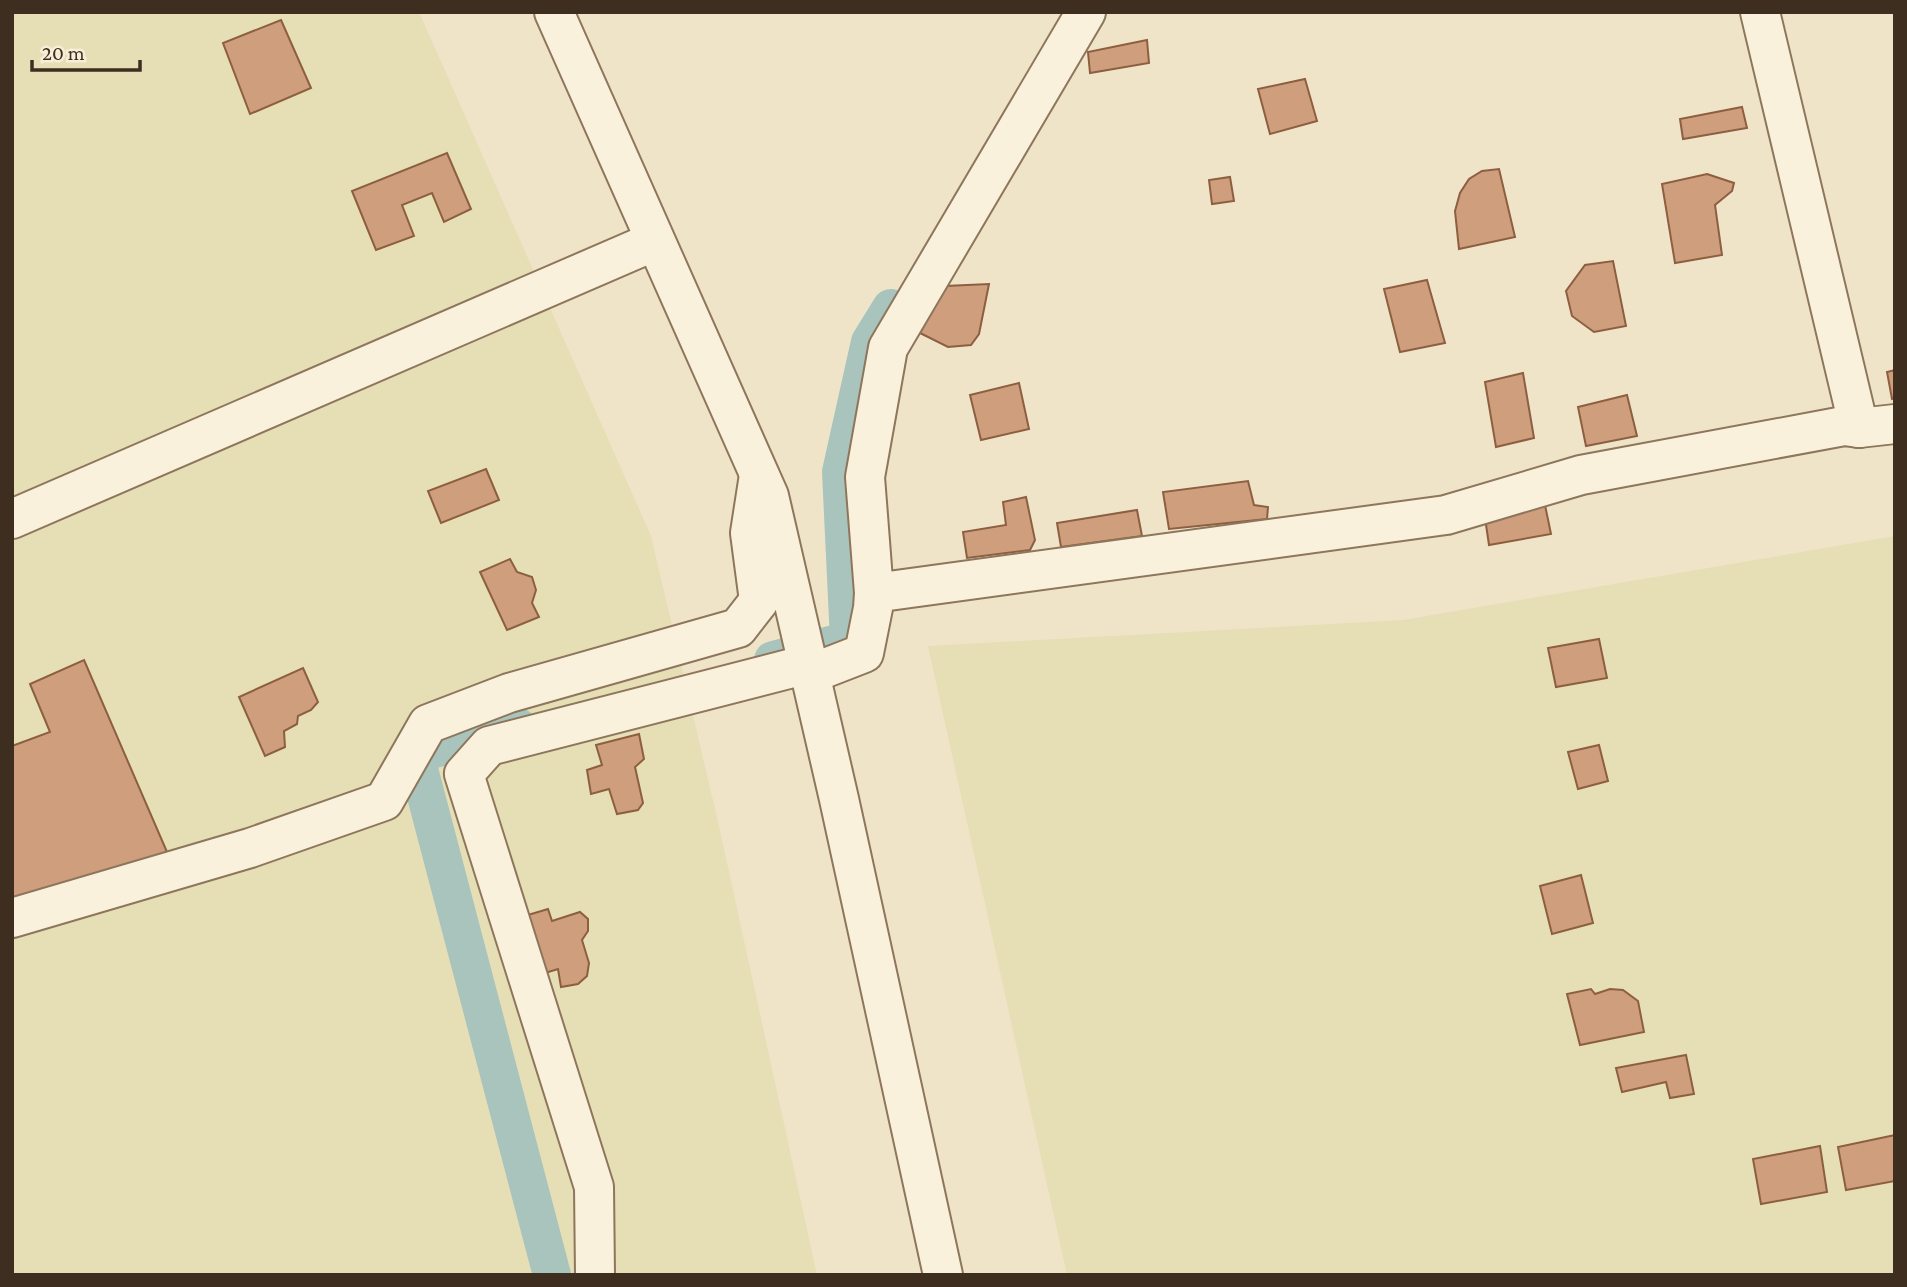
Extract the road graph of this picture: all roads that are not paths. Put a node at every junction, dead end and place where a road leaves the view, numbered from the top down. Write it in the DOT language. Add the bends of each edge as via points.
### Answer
graph roads {
  1 [pos="554,12"];
  2 [pos="1086,12"];
  3 [pos="1760,12"];
  4 [pos="655,241"];
  5 [pos="1877,426"];
  6 [pos="759,475"];
  7 [pos="12,519"];
  8 [pos="874,593"];
  9 [pos="809,669"];
  10 [pos="12,918"];
  11 [pos="595,1275"];
  12 [pos="943,1275"];
  1 -- 4 [label="street"];
  2 -- 8 [label="street" via="888,348 865,477"];
  3 -- 5 [label="street"];
  4 -- 6 [label="street"];
  4 -- 7 [label="street"];
  5 -- 8 [label="street" via="1844,426 1581,475 1446,515"];
  6 -- 9 [label="street" via="769,496"];
  6 -- 10 [label="street" via="750,533 759,601 738,628 509,693 428,724 384,801 250,848"];
  8 -- 9 [label="street" via="864,653"];
  9 -- 11 [label="street" via="489,746 464,774 594,1186"];
  9 -- 12 [label="street"];
}
